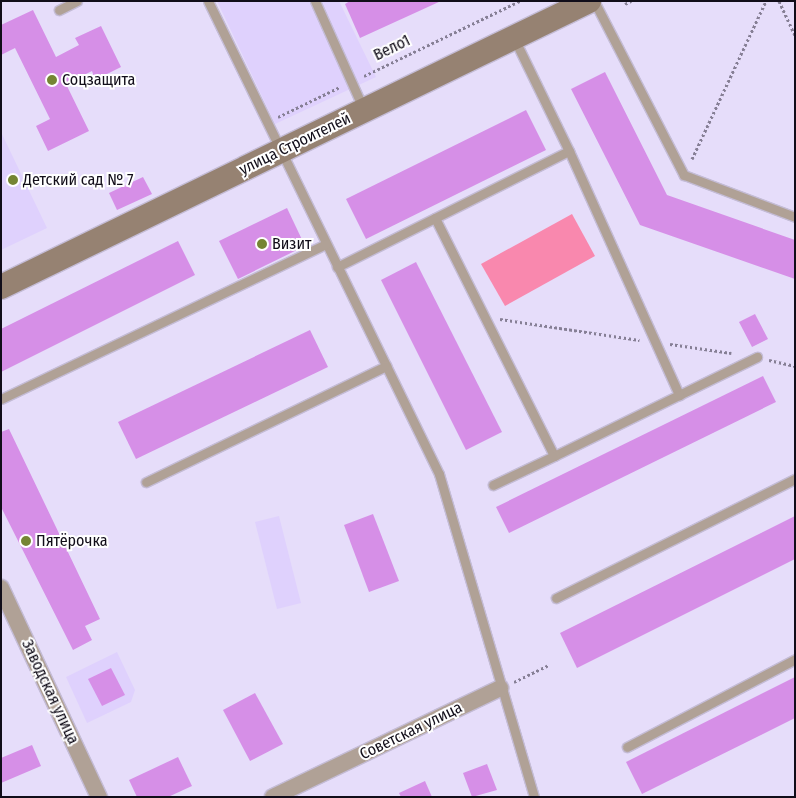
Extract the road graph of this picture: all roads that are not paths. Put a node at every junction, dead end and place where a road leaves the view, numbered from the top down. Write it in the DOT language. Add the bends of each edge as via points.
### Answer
graph roads {
  1 [pos="77,1"];
  2 [pos="208,1"];
  3 [pos="315,1"];
  4 [pos="589,1"];
  5 [pos="594,1"];
  6 [pos="59,10"];
  7 [pos="514,38"];
  8 [pos="364,110"];
  9 [pos="281,151"];
  10 [pos="569,151"];
  11 [pos="795,217"];
  12 [pos="435,218"];
  13 [pos="326,244"];
  14 [pos="337,267"];
  15 [pos="1,287"];
  16 [pos="757,357"];
  17 [pos="386,366"];
  18 [pos="679,396"];
  19 [pos="1,398"];
  20 [pos="554,456"];
  21 [pos="795,479"];
  22 [pos="146,482"];
  23 [pos="493,485"];
  24 [pos="1,588"];
  25 [pos="556,598"];
  26 [pos="795,659"];
  27 [pos="500,688"];
  28 [pos="627,747"];
  29 [pos="99,797"];
  30 [pos="273,797"];
  31 [pos="534,797"];
  1 -- 6 [label="lane"];
  2 -- 9 [label="lane"];
  3 -- 8 [label="lane"];
  4 -- 7 [label="main road, улица Строителей"];
  5 -- 11 [label="lane" via="684,175"];
  7 -- 8 [label="main road, улица Строителей"];
  7 -- 10 [label="lane"];
  8 -- 9 [label="main road, улица Строителей"];
  9 -- 13 [label="lane"];
  9 -- 15 [label="main road, улица Строителей"];
  10 -- 12 [label="lane"];
  10 -- 18 [label="lane"];
  12 -- 14 [label="lane"];
  12 -- 20 [label="lane"];
  13 -- 14 [label="lane"];
  13 -- 19 [label="lane"];
  14 -- 17 [label="lane"];
  16 -- 18 [label="lane"];
  17 -- 22 [label="lane"];
  17 -- 27 [label="lane" via="439,474"];
  18 -- 20 [label="lane"];
  20 -- 23 [label="lane"];
  21 -- 25 [label="lane"];
  24 -- 29 [label="street, Заводская улица"];
  26 -- 28 [label="lane"];
  27 -- 30 [label="street, Советская улица"];
  27 -- 31 [label="lane"];
}
